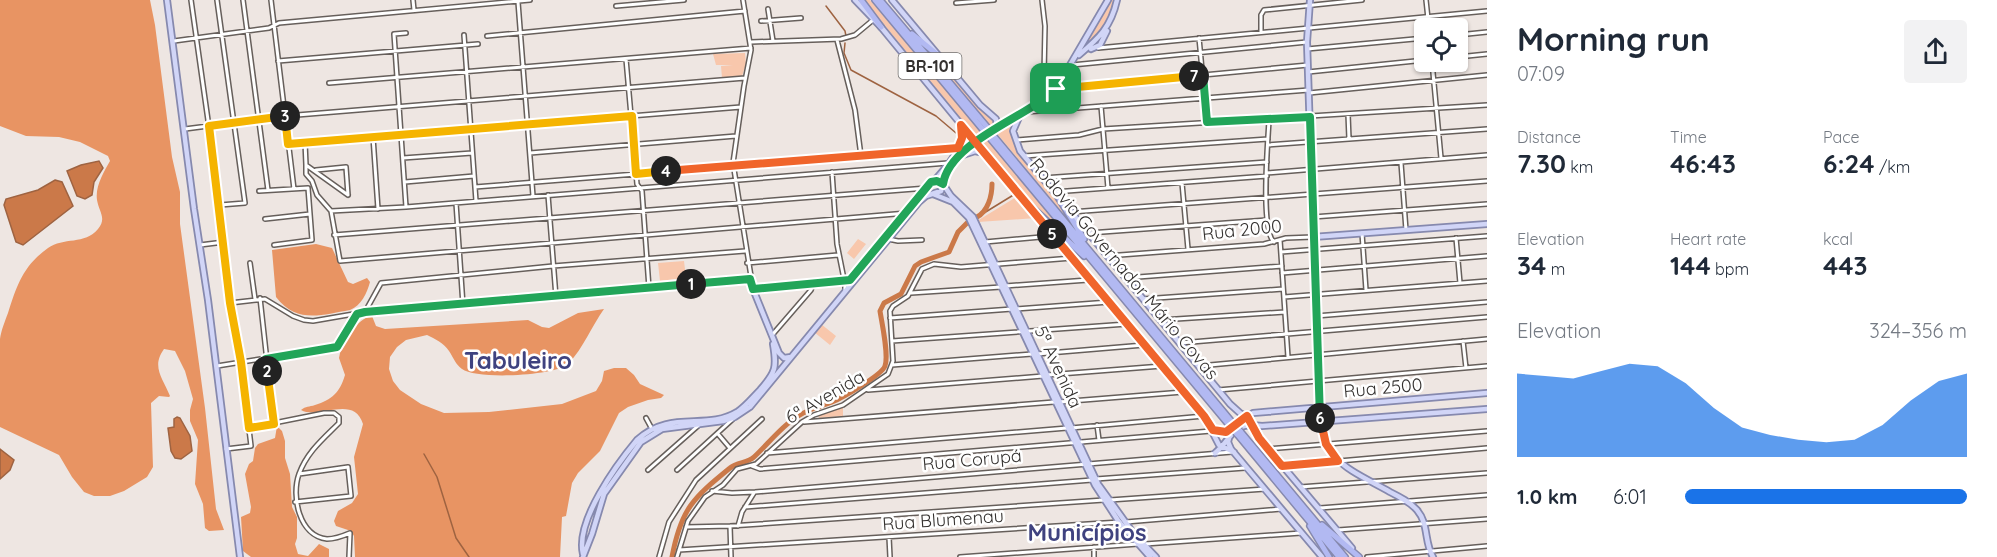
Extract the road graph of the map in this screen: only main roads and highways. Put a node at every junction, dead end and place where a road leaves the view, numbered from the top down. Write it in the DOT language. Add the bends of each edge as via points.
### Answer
graph roads {
  1 [pos="167,0"];
  2 [pos="855,0"];
  3 [pos="861,0"];
  4 [pos="875,0"];
  5 [pos="880,0"];
  6 [pos="892,0"];
  7 [pos="1108,0"];
  8 [pos="1117,0"];
  9 [pos="1309,3"];
  10 [pos="900,23"];
  11 [pos="881,27"];
  12 [pos="939,56"];
  13 [pos="1077,56"];
  14 [pos="1022,112"];
  15 [pos="961,125"];
  16 [pos="997,127"];
  17 [pos="988,133"];
  18 [pos="975,142"];
  19 [pos="984,153"];
  20 [pos="960,156"];
  21 [pos="931,182"];
  22 [pos="943,184"];
  23 [pos="933,194"];
  24 [pos="1056,195"];
  25 [pos="1022,198"];
  26 [pos="1487,224"];
  27 [pos="1313,237"];
  28 [pos="993,265"];
  29 [pos="1099,266"];
  30 [pos="771,335"];
  31 [pos="791,357"];
  32 [pos="1487,393"];
  33 [pos="1319,407"];
  34 [pos="1487,409"];
  35 [pos="1240,413"];
  36 [pos="1257,413"];
  37 [pos="1247,416"];
  38 [pos="1239,422"];
  39 [pos="1320,422"];
  40 [pos="1252,424"];
  41 [pos="1262,426"];
  42 [pos="1235,433"];
  43 [pos="1213,434"];
  44 [pos="1221,447"];
  45 [pos="1234,452"];
  46 [pos="590,512"];
  47 [pos="1302,512"];
  48 [pos="597,514"];
  49 [pos="1310,515"];
  50 [pos="585,530"];
  51 [pos="593,531"];
  52 [pos="1140,544"];
  53 [pos="583,556"];
  54 [pos="240,557"];
  55 [pos="1150,557"];
  56 [pos="1156,557"];
  57 [pos="1322,557"];
  58 [pos="1329,557"];
  59 [pos="1340,557"];
  60 [pos="1345,557"];
  61 [pos="1359,557"];
  62 [pos="1433,557"];
  1 -- 54 [label="main road"];
  2 -- 11 [label="main road"];
  3 -- 11 [label="highway"];
  4 -- 17 [label="highway, Rodovia Governador Mário Covas / BR-101"];
  5 -- 10 [label="highway, Rodovia Governador Mário Covas / BR-101"];
  6 -- 12 [label="main road"];
  7 -- 13 [label="main road"];
  8 -- 13 [label="main road" via="1101,36"];
  9 -- 27 [label="main road"];
  10 -- 12 [label="highway"];
  10 -- 17 [label="highway, Rodovia Governador Mário Covas / BR-101"];
  11 -- 15 [label="main road"];
  12 -- 16 [label="main road" via="996,118"];
  13 -- 14 [label="main road" via="1056,89"];
  14 -- 16 [label="main road"];
  14 -- 24 [label="main road" via="1013,131 1015,140"];
  15 -- 18 [label="main road"];
  15 -- 21 [label="main road" via="958,148"];
  16 -- 17 [label="main road"];
  17 -- 18 [label="main road"];
  17 -- 29 [label="highway, Rodovia Governador Mário Covas / BR-101"];
  18 -- 19 [label="main road"];
  18 -- 20 [label="main road"];
  19 -- 20 [label="main road"];
  19 -- 25 [label="main road"];
  20 -- 22 [label="main road" via="948,168"];
  21 -- 22 [label="main road"];
  21 -- 30 [label="main road" via="853,278 753,289"];
  22 -- 23 [label="main road" via="941,191"];
  22 -- 28 [label="main road, 5ª Avenida" via="971,214"];
  23 -- 28 [label="main road, 5ª Avenida" via="951,201 966,215"];
  23 -- 31 [label="main road" via="919,202"];
  24 -- 29 [label="highway"];
  24 -- 35 [label="main road"];
  25 -- 29 [label="highway"];
  25 -- 43 [label="main road" via="1204,416"];
  26 -- 27 [label="main road, Rua 2000"];
  27 -- 33 [label="main road"];
  28 -- 52 [label="main road, 5ª Avenida" via="1086,464 1106,500"];
  29 -- 42 [label="highway, Rodovia Governador Mário Covas / BR-101, bridge"];
  30 -- 31 [label="main road" via="783,357"];
  30 -- 46 [label="main road" via="776,364 770,378 749,402 735,413 668,423 644,434 632,446"];
  31 -- 48 [label="main road" via="750,407 735,417 662,429 641,442 607,488"];
  32 -- 33 [label="main road, Rua 2500"];
  33 -- 36 [label="main road, Rua 2500"];
  33 -- 39 [label="main road"];
  34 -- 39 [label="main road"];
  35 -- 37 [label="main road"];
  35 -- 38 [label="main road"];
  36 -- 37 [label="main road, Rua 2500"];
  36 -- 41 [label="main road"];
  37 -- 38 [label="main road"];
  37 -- 40 [label="main road"];
  38 -- 43 [label="main road" via="1226,432"];
  39 -- 41 [label="main road"];
  39 -- 62 [label="main road" via="1326,444 1338,461 1419,512"];
  40 -- 41 [label="main road"];
  40 -- 42 [label="main road"];
  40 -- 61 [label="main road" via="1259,438"];
  42 -- 44 [label="main road"];
  42 -- 45 [label="main road" via="1228,442"];
  42 -- 47 [label="highway, Rodovia Governador Mário Covas / BR-101"];
  42 -- 49 [label="highway, Rodovia Governador Mário Covas / BR-101"];
  43 -- 44 [label="main road"];
  43 -- 44 [label="main road" via="1214,453"];
  44 -- 45 [label="main road"];
  45 -- 57 [label="main road"];
  46 -- 48 [label="main road"];
  46 -- 50 [label="main road"];
  47 -- 58 [label="highway"];
  47 -- 59 [label="highway, Rodovia Governador Mário Covas / BR-101"];
  48 -- 51 [label="main road"];
  49 -- 60 [label="highway, Rodovia Governador Mário Covas / BR-101"];
  49 -- 61 [label="highway"];
  50 -- 51 [label="main road"];
  50 -- 53 [label="main road"];
  51 -- 53 [label="main road"];
  52 -- 55 [label="main road, 5ª Avenida"];
  52 -- 56 [label="main road, 5ª Avenida"];
}
